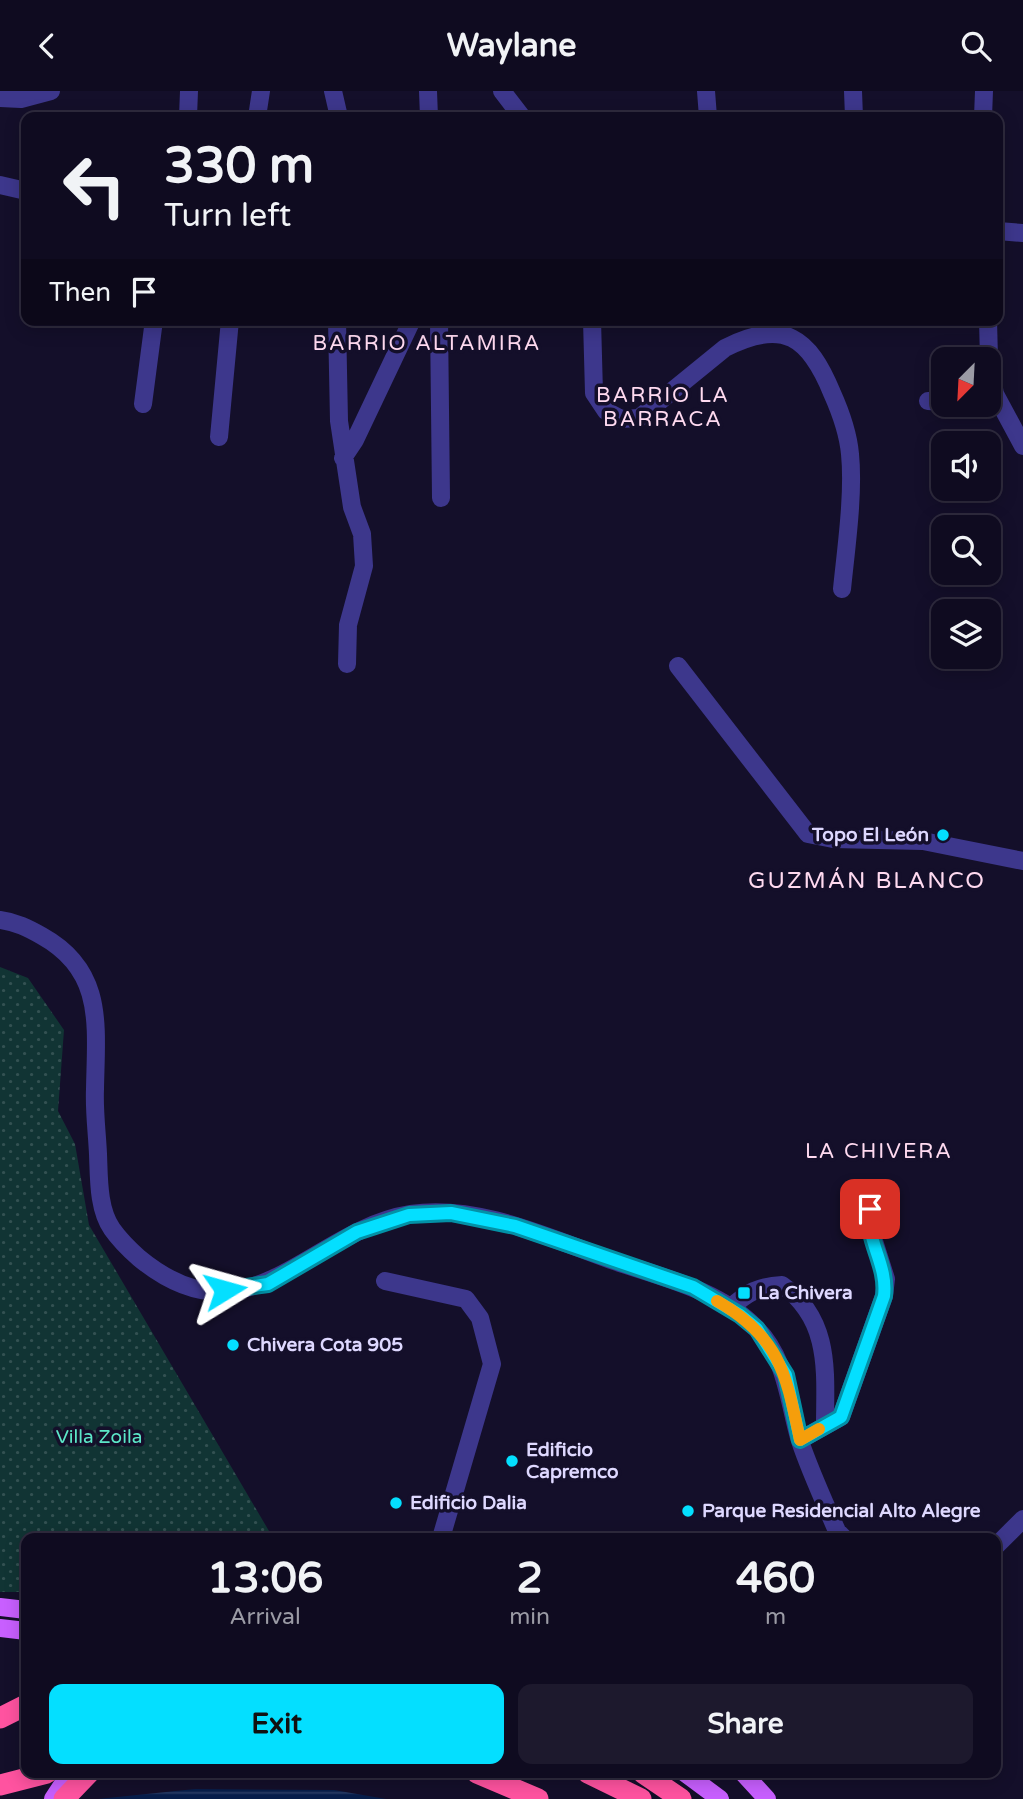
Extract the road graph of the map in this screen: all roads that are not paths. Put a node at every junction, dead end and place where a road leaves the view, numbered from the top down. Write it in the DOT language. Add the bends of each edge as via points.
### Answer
graph roads {
  1 [pos="51,91"];
  2 [pos="189,91"];
  3 [pos="261,91"];
  4 [pos="333,91"];
  5 [pos="428,91"];
  6 [pos="502,91"];
  7 [pos="706,91"];
  8 [pos="853,91"];
  9 [pos="984,91"];
  10 [pos="21,95"];
  11 [pos="0,98"];
  12 [pos="188,112"];
  13 [pos="258,112"];
  14 [pos="338,112"];
  15 [pos="429,112"];
  16 [pos="518,112"];
  17 [pos="708,112"];
  18 [pos="854,112"];
  19 [pos="984,112"];
  20 [pos="0,185"];
  21 [pos="21,190"];
  22 [pos="1003,231"];
  23 [pos="1023,233"];
  24 [pos="153,326"];
  25 [pos="229,326"];
  26 [pos="337,326"];
  27 [pos="409,326"];
  28 [pos="439,326"];
  29 [pos="592,326"];
  30 [pos="988,326"];
  31 [pos="989,347"];
  32 [pos="143,404"];
  33 [pos="1001,413"];
  34 [pos="219,437"];
  35 [pos="1023,446"];
  36 [pos="343,458"];
  37 [pos="441,498"];
  38 [pos="842,589"];
  39 [pos="347,664"];
  40 [pos="678,666"];
  41 [pos="1023,861"];
  42 [pos="0,920"];
  43 [pos="887,1191"];
  44 [pos="385,1281"];
  45 [pos="730,1308"];
  46 [pos="825,1426"];
  47 [pos="800,1440"];
  48 [pos="1023,1519"];
  49 [pos="442,1533"];
  50 [pos="841,1533"];
  51 [pos="1001,1541"];
  52 [pos="0,1607"];
  53 [pos="21,1609"];
  54 [pos="0,1628"];
  55 [pos="21,1630"];
  56 [pos="21,1708"];
  57 [pos="0,1718"];
  58 [pos="27,1778"];
  59 [pos="66,1778"];
  60 [pos="84,1778"];
  61 [pos="489,1778"];
  62 [pos="598,1778"];
  63 [pos="650,1778"];
  64 [pos="692,1778"];
  65 [pos="748,1778"];
  66 [pos="0,1785"];
  67 [pos="53,1799"];
  68 [pos="64,1799"];
  69 [pos="538,1799"];
  70 [pos="641,1799"];
  71 [pos="681,1799"];
  72 [pos="720,1799"];
  73 [pos="767,1799"];
  1 -- 10 [label="street"];
  2 -- 12 [label="street"];
  3 -- 13 [label="street"];
  4 -- 14 [label="street"];
  5 -- 15 [label="street"];
  6 -- 16 [label="street"];
  7 -- 17 [label="street"];
  8 -- 18 [label="street"];
  9 -- 19 [label="street"];
  10 -- 11 [label="street"];
  20 -- 21 [label="street"];
  22 -- 23 [label="street"];
  24 -- 32 [label="street"];
  25 -- 34 [label="street"];
  26 -- 36 [label="street"];
  27 -- 36 [label="street"];
  28 -- 37 [label="street"];
  29 -- 38 [label="street" via="594,393 606,411 621,419 639,418 741,340 772,334 805,344 820,363 848,435 851,458"];
  30 -- 31 [label="street"];
  33 -- 35 [label="street"];
  36 -- 39 [label="street" via="362,534 364,566 348,625"];
  40 -- 41 [label="street" via="808,834 923,841"];
  42 -- 45 [label="street" via="53,942 78,963 93,997 99,1189 110,1228 138,1257 174,1282 210,1291 268,1284 357,1232 409,1215 451,1213 515,1226 693,1287"];
  43 -- 46 [label="street" via="870,1209 868,1222 886,1279 884,1296 841,1417"];
  44 -- 49 [label="street" via="466,1299 480,1318 492,1364"];
  45 -- 46 [label="street" via="749,1291 771,1286 782,1285 799,1300 825,1356"];
  45 -- 47 [label="street" via="757,1329 786,1375"];
  46 -- 47 [label="street"];
  47 -- 50 [label="street"];
  48 -- 51 [label="street"];
  52 -- 53 [label="main road"];
  54 -- 55 [label="main road"];
  56 -- 57 [label="highway"];
  58 -- 66 [label="highway"];
  59 -- 67 [label="main road"];
  60 -- 68 [label="highway"];
  61 -- 69 [label="highway"];
  62 -- 70 [label="highway"];
  63 -- 71 [label="highway"];
  64 -- 72 [label="main road"];
  65 -- 73 [label="main road"];
}
